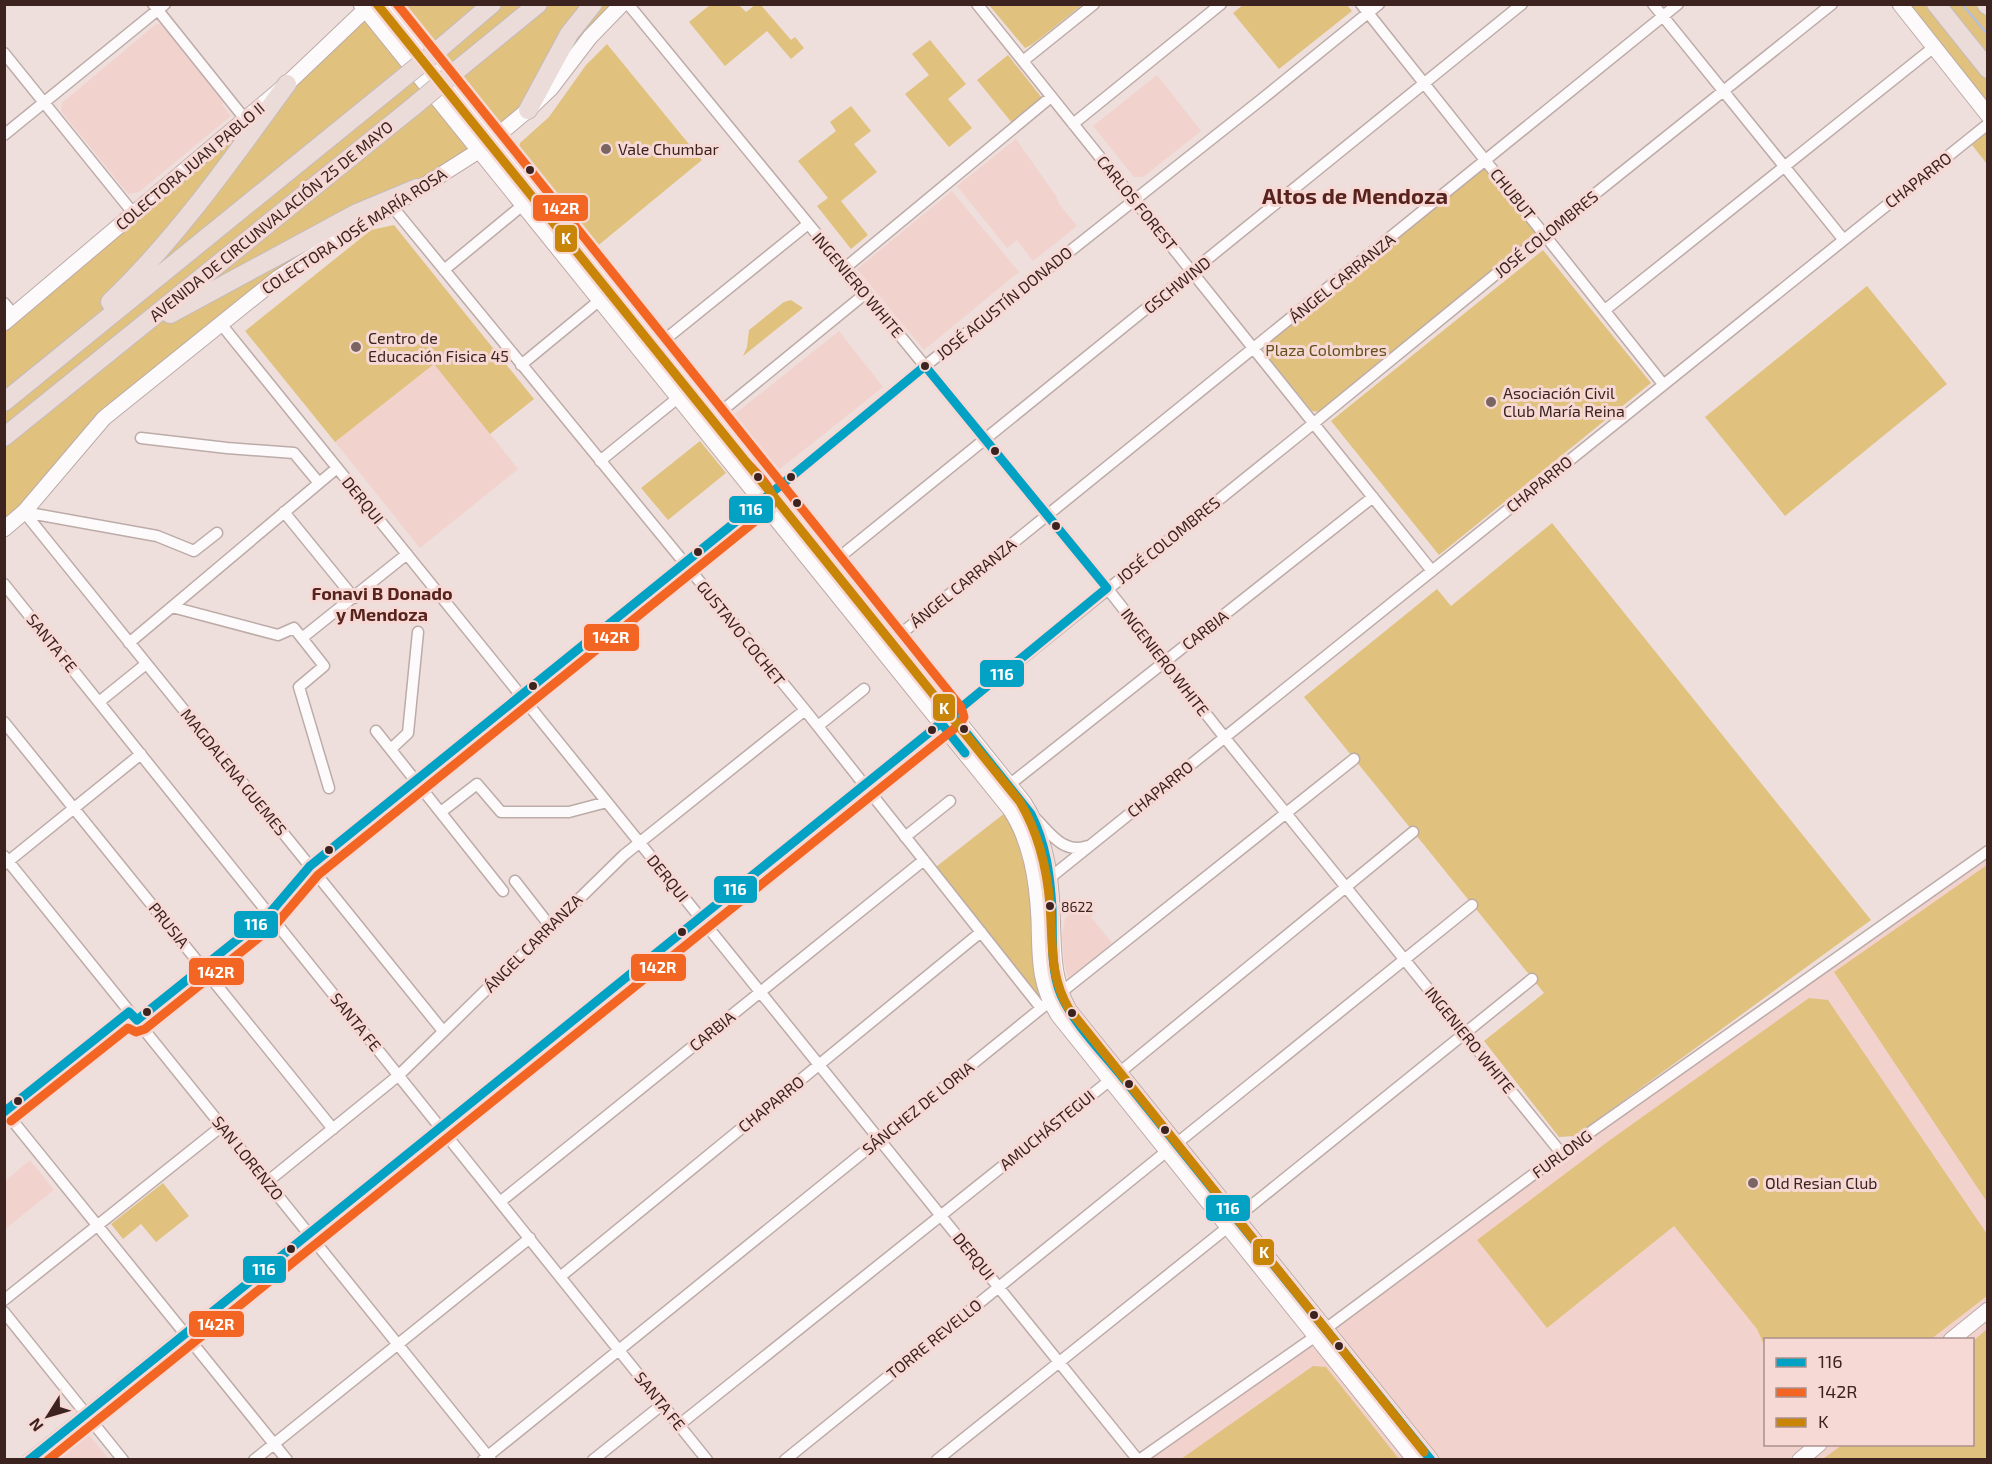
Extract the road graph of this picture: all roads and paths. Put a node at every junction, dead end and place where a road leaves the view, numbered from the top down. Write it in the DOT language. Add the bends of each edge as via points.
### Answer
graph roads {
  1 [pos="381,4"];
  2 [pos="492,4"];
  3 [pos="538,4"];
  4 [pos="593,4"];
  5 [pos="622,4"];
  6 [pos="628,4"];
  7 [pos="977,4"];
  8 [pos="1094,4"];
  9 [pos="1221,4"];
  10 [pos="1379,4"];
  11 [pos="1522,4"];
  12 [pos="1653,4"];
  13 [pos="1678,4"];
  14 [pos="1832,4"];
  15 [pos="1900,4"];
  16 [pos="1936,4"];
  17 [pos="159,6"];
  18 [pos="366,6"];
  19 [pos="1364,9"];
  20 [pos="1663,17"];
  21 [pos="1934,47"];
  22 [pos="4,53"];
  23 [pos="1023,62"];
  24 [pos="1988,69"];
  25 [pos="1424,83"];
  26 [pos="287,84"];
  27 [pos="1724,92"];
  28 [pos="1051,97"];
  29 [pos="44,102"];
  30 [pos="528,110"];
  31 [pos="1988,115"];
  32 [pos="245,119"];
  33 [pos="1073,124"];
  34 [pos="1988,124"];
  35 [pos="4,135"];
  36 [pos="485,145"];
  37 [pos="1486,161"];
  38 [pos="1784,167"];
  39 [pos="417,188"];
  40 [pos="1134,199"];
  41 [pos="524,204"];
  42 [pos="391,205"];
  43 [pos="134,214"];
  44 [pos="808,224"];
  45 [pos="1545,234"];
  46 [pos="1843,239"];
  47 [pos="845,268"];
  48 [pos="444,270"];
  49 [pos="1193,272"];
  50 [pos="591,277"];
  51 [pos="866,293"];
  52 [pos="600,300"];
  53 [pos="1605,310"];
  54 [pos="8,313"];
  55 [pos="221,324"];
  56 [pos="1255,349"];
  57 [pos="651,351"];
  58 [pos="110,352"];
  59 [pos="521,364"];
  60 [pos="925,366"];
  61 [pos="1663,384"];
  62 [pos="679,397"];
  63 [pos="9,398"];
  64 [pos="713,418"];
  65 [pos="1314,423"];
  66 [pos="4,437"];
  67 [pos="141,438"];
  68 [pos="986,440"];
  69 [pos="600,461"];
  70 [pos="338,468"];
  71 [pos="319,483"];
  72 [pos="767,496"];
  73 [pos="1373,497"];
  74 [pos="24,512"];
  75 [pos="284,512"];
  76 [pos="1047,516"];
  77 [pos="4,529"];
  78 [pos="217,533"];
  79 [pos="407,554"];
  80 [pos="684,563"];
  81 [pos="831,564"];
  82 [pos="1432,571"];
  83 [pos="1107,588"];
  84 [pos="6,590"];
  85 [pos="354,598"];
  86 [pos="172,607"];
  87 [pos="418,632"];
  88 [pos="302,638"];
  89 [pos="892,641"];
  90 [pos="129,643"];
  91 [pos="1165,662"];
  92 [pos="146,663"];
  93 [pos="864,689"];
  94 [pos="521,695"];
  95 [pos="99,702"];
  96 [pos="805,710"];
  97 [pos="947,719"];
  98 [pos="4,722"];
  99 [pos="818,726"];
  100 [pos="376,731"];
  101 [pos="1225,738"];
  102 [pos="391,749"];
  103 [pos="141,754"];
  104 [pos="1354,759"];
  105 [pos="416,780"];
  106 [pos="865,785"];
  107 [pos="1009,785"];
  108 [pos="329,788"];
  109 [pos="950,801"];
  110 [pos="607,802"];
  111 [pos="74,808"];
  112 [pos="441,812"];
  113 [pos="1286,813"];
  114 [pos="1031,814"];
  115 [pos="1413,832"];
  116 [pos="905,837"];
  117 [pos="639,842"];
  118 [pos="1091,845"];
  119 [pos="1988,851"];
  120 [pos="6,860"];
  121 [pos="924,860"];
  122 [pos="310,866"];
  123 [pos="515,881"];
  124 [pos="1042,884"];
  125 [pos="1346,887"];
  126 [pos="503,891"];
  127 [pos="1472,905"];
  128 [pos="269,914"];
  129 [pos="700,918"];
  130 [pos="550,926"];
  131 [pos="981,932"];
  132 [pos="1405,960"];
  133 [pos="203,967"];
  134 [pos="1532,979"];
  135 [pos="760,992"];
  136 [pos="1050,1001"];
  137 [pos="133,1016"];
  138 [pos="443,1031"];
  139 [pos="1464,1033"];
  140 [pos="819,1065"];
  141 [pos="399,1076"];
  142 [pos="1114,1077"];
  143 [pos="5,1111"];
  144 [pos="222,1126"];
  145 [pos="441,1127"];
  146 [pos="333,1129"];
  147 [pos="879,1139"];
  148 [pos="1172,1147"];
  149 [pos="1562,1154"];
  150 [pos="267,1182"];
  151 [pos="500,1202"];
  152 [pos="941,1215"];
  153 [pos="1232,1222"];
  154 [pos="98,1226"];
  155 [pos="309,1233"];
  156 [pos="530,1238"];
  157 [pos="561,1277"];
  158 [pos="999,1287"];
  159 [pos="4,1300"];
  160 [pos="1988,1310"];
  161 [pos="4,1312"];
  162 [pos="1320,1332"];
  163 [pos="185,1333"];
  164 [pos="1953,1338"];
  165 [pos="398,1344"];
  166 [pos="619,1350"];
  167 [pos="1060,1363"];
  168 [pos="663,1404"];
  169 [pos="86,1413"];
  170 [pos="679,1425"];
  171 [pos="274,1443"];
  172 [pos="1817,1446"];
  173 [pos="487,1458"];
  174 [pos="28,1460"];
  175 [pos="123,1460"];
  176 [pos="254,1460"];
  177 [pos="288,1460"];
  178 [pos="593,1460"];
  179 [pos="707,1460"];
  180 [pos="785,1460"];
  181 [pos="937,1460"];
  182 [pos="1138,1460"];
  183 [pos="1415,1460"];
  184 [pos="1431,1460"];
  185 [pos="1800,1460"];
  1 -- 36 [label="main road"];
  2 -- 63 [label="highway, AVENIDA DE CIRCUNVALACIÓN 25 DE MAYO, bridge"];
  3 -- 58 [label="highway, AVENIDA DE CIRCUNVALACIÓN 25 DE MAYO, bridge"];
  4 -- 30 [label="highway" via="569,34"];
  5 -- 30 [label="main road, COLECTORA JOSÉ MARÍA ROSA" via="552,88"];
  6 -- 44 [label="street, INGENIERO WHITE"];
  7 -- 23 [label="street, CARLOS FOREST"];
  8 -- 23 [label="street"];
  9 -- 33 [label="street"];
  10 -- 19 [label="street, JOSÉ AGUSTÍN DONADO"];
  11 -- 25 [label="street, GSCHWIND"];
  12 -- 20 [label="street"];
  13 -- 20 [label="street, ÁNGEL CARRANZA"];
  14 -- 27 [label="street, JOSÉ COLOMBRES"];
  15 -- 21 [label="main road"];
  16 -- 24 [label="highway"];
  17 -- 29 [label="street"];
  17 -- 32 [label="street"];
  18 -- 26 [label="main road, COLECTORA JUAN PABLO II"];
  18 -- 36 [label="main road"];
  19 -- 25 [label="street, CHUBUT"];
  19 -- 40 [label="street, JOSÉ AGUSTÍN DONADO" via="1262,99"];
  20 -- 27 [label="street"];
  20 -- 37 [label="street, ÁNGEL CARRANZA"];
  21 -- 31 [label="main road"];
  21 -- 38 [label="street"];
  22 -- 29 [label="street"];
  23 -- 28 [label="street, CARLOS FOREST"];
  25 -- 37 [label="street, CHUBUT"];
  25 -- 49 [label="street, GSCHWIND"];
  26 -- 32 [label="main road, COLECTORA JUAN PABLO II"];
  26 -- 63 [label="highway" via="216,182 131,282"];
  27 -- 38 [label="street"];
  27 -- 45 [label="street, JOSÉ COLOMBRES"];
  28 -- 33 [label="street, CARLOS FOREST"];
  28 -- 47 [label="street"];
  29 -- 35 [label="street"];
  29 -- 43 [label="street"];
  30 -- 36 [label="main road, COLECTORA JOSÉ MARÍA ROSA"];
  32 -- 43 [label="main road, COLECTORA JUAN PABLO II"];
  33 -- 40 [label="street, CARLOS FOREST"];
  34 -- 46 [label="street, CHAPARRO"];
  36 -- 39 [label="main road, COLECTORA JOSÉ MARÍA ROSA"];
  36 -- 41 [label="main road"];
  36 -- 50 [label="main road"];
  37 -- 45 [label="street, CHUBUT"];
  37 -- 56 [label="street, ÁNGEL CARRANZA"];
  38 -- 46 [label="street"];
  38 -- 53 [label="street"];
  39 -- 42 [label="main road, COLECTORA JOSÉ MARÍA ROSA"];
  39 -- 58 [label="highway" via="357,213 222,284"];
  40 -- 49 [label="street, CARLOS FOREST"];
  40 -- 60 [label="street, JOSÉ AGUSTÍN DONADO"];
  41 -- 48 [label="street"];
  41 -- 50 [label="main road"];
  42 -- 48 [label="street, GUSTAVO COCHET"];
  42 -- 55 [label="main road, COLECTORA JOSÉ MARÍA ROSA" via="278,278"];
  43 -- 54 [label="main road, COLECTORA JUAN PABLO II"];
  44 -- 47 [label="street, INGENIERO WHITE"];
  44 -- 57 [label="street"];
  45 -- 53 [label="street, CHUBUT"];
  45 -- 65 [label="street, JOSÉ COLOMBRES"];
  46 -- 61 [label="street, CHAPARRO"];
  47 -- 51 [label="street, INGENIERO WHITE"];
  48 -- 59 [label="street, GUSTAVO COCHET"];
  49 -- 56 [label="street, CARLOS FOREST"];
  49 -- 68 [label="street, GSCHWIND"];
  50 -- 52 [label="main road"];
  50 -- 57 [label="main road"];
  51 -- 60 [label="street, INGENIERO WHITE"];
  51 -- 64 [label="street"];
  52 -- 57 [label="main road"];
  52 -- 59 [label="street"];
  53 -- 61 [label="street, CHUBUT"];
  55 -- 70 [label="street, DERQUI"];
  55 -- 74 [label="main road, COLECTORA JOSÉ MARÍA ROSA" via="104,418"];
  56 -- 65 [label="street, CARLOS FOREST"];
  56 -- 76 [label="street, ÁNGEL CARRANZA"];
  57 -- 62 [label="main road"];
  57 -- 64 [label="main road"];
  58 -- 66 [label="highway, AVENIDA DE CIRCUNVALACIÓN 25 DE MAYO"];
  59 -- 69 [label="street, GUSTAVO COCHET"];
  60 -- 68 [label="street, INGENIERO WHITE"];
  60 -- 72 [label="street, JOSÉ AGUSTÍN DONADO"];
  61 -- 82 [label="street, CHAPARRO"];
  62 -- 69 [label="street"];
  62 -- 72 [label="main road"];
  64 -- 72 [label="main road"];
  65 -- 73 [label="street, CARLOS FOREST"];
  65 -- 83 [label="street, JOSÉ COLOMBRES"];
  67 -- 71 [label="street" via="294,453"];
  68 -- 76 [label="street, INGENIERO WHITE"];
  68 -- 81 [label="street, GSCHWIND"];
  69 -- 80 [label="street, GUSTAVO COCHET"];
  70 -- 71 [label="street"];
  70 -- 79 [label="street, DERQUI"];
  71 -- 75 [label="street"];
  72 -- 80 [label="street, JOSÉ AGUSTÍN DONADO"];
  72 -- 81 [label="main road"];
  72 -- 97 [label="main road"];
  73 -- 82 [label="street, CARLOS FOREST"];
  73 -- 91 [label="street, CARBIA"];
  74 -- 77 [label="main road, COLECTORA JOSÉ MARÍA ROSA"];
  74 -- 78 [label="street" via="157,536 194,551"];
  74 -- 90 [label="street, MAGDALENA GUEMES"];
  75 -- 85 [label="street"];
  75 -- 86 [label="street"];
  76 -- 83 [label="street, INGENIERO WHITE"];
  76 -- 89 [label="street, ÁNGEL CARRANZA"];
  79 -- 85 [label="street"];
  79 -- 94 [label="street, DERQUI"];
  80 -- 94 [label="street, JOSÉ AGUSTÍN DONADO"];
  80 -- 96 [label="street, GUSTAVO COCHET"];
  81 -- 89 [label="main road"];
  82 -- 101 [label="street, CHAPARRO"];
  83 -- 91 [label="street, INGENIERO WHITE"];
  83 -- 97 [label="street, JOSÉ COLOMBRES"];
  84 -- 95 [label="street, SANTA FE"];
  85 -- 88 [label="street"];
  86 -- 88 [label="street" via="278,635 294,628"];
  86 -- 90 [label="street"];
  87 -- 102 [label="street" via="408,733"];
  88 -- 108 [label="street" via="324,666 299,687"];
  89 -- 97 [label="main road"];
  90 -- 92 [label="street, MAGDALENA GUEMES"];
  91 -- 101 [label="street, INGENIERO WHITE"];
  91 -- 107 [label="street, CARBIA"];
  92 -- 95 [label="street"];
  92 -- 122 [label="street, MAGDALENA GUEMES"];
  93 -- 99 [label="street"];
  94 -- 105 [label="street, JOSÉ AGUSTÍN DONADO"];
  94 -- 110 [label="street, DERQUI"];
  95 -- 103 [label="street, SANTA FE"];
  96 -- 99 [label="street, GUSTAVO COCHET"];
  96 -- 117 [label="street, ÁNGEL CARRANZA"];
  97 -- 106 [label="street, JOSÉ COLOMBRES"];
  97 -- 107 [label="main road"];
  97 -- 124 [label="main road" via="1018,821"];
  98 -- 111 [label="street, PRUSIA"];
  99 -- 106 [label="street, GUSTAVO COCHET"];
  100 -- 102 [label="street"];
  101 -- 113 [label="street, INGENIERO WHITE"];
  101 -- 118 [label="street, CHAPARRO"];
  102 -- 105 [label="street"];
  103 -- 111 [label="street"];
  103 -- 128 [label="street, SANTA FE"];
  104 -- 113 [label="street, SÁNCHEZ DE LORIA"];
  105 -- 112 [label="street"];
  105 -- 122 [label="street, JOSÉ AGUSTÍN DONADO"];
  106 -- 116 [label="street, GUSTAVO COCHET"];
  106 -- 129 [label="street, JOSÉ COLOMBRES"];
  107 -- 114 [label="main road"];
  109 -- 116 [label="street"];
  110 -- 112 [label="street" via="569,812 501,812 477,784"];
  110 -- 117 [label="street, DERQUI"];
  111 -- 120 [label="street"];
  111 -- 133 [label="street, PRUSIA"];
  112 -- 126 [label="street"];
  113 -- 125 [label="street, INGENIERO WHITE"];
  113 -- 136 [label="street, SÁNCHEZ DE LORIA"];
  114 -- 118 [label="street" via="1064,845 1077,850"];
  114 -- 124 [label="main road" via="1047,857"];
  115 -- 125 [label="street, AMUCHÁSTEGUI"];
  116 -- 121 [label="street, GUSTAVO COCHET"];
  117 -- 129 [label="street, DERQUI"];
  117 -- 130 [label="street, ÁNGEL CARRANZA"];
  118 -- 124 [label="street, CHAPARRO"];
  119 -- 149 [label="street, FURLONG"];
  120 -- 137 [label="street, SAN LORENZO"];
  121 -- 131 [label="street, GUSTAVO COCHET"];
  121 -- 135 [label="street, CARBIA"];
  122 -- 128 [label="street, JOSÉ AGUSTÍN DONADO"];
  122 -- 138 [label="street, MAGDALENA GUEMES"];
  123 -- 130 [label="street"];
  124 -- 136 [label="main road" via="1052,909"];
  125 -- 132 [label="street, INGENIERO WHITE"];
  125 -- 142 [label="street, AMUCHÁSTEGUI"];
  127 -- 132 [label="street, TORRE REVELLO"];
  128 -- 133 [label="street, JOSÉ AGUSTÍN DONADO"];
  128 -- 141 [label="street, SANTA FE"];
  129 -- 135 [label="street, DERQUI"];
  129 -- 145 [label="street, JOSÉ COLOMBRES"];
  130 -- 138 [label="street, ÁNGEL CARRANZA"];
  131 -- 136 [label="street, GUSTAVO COCHET"];
  131 -- 140 [label="street, CHAPARRO"];
  132 -- 139 [label="street, INGENIERO WHITE"];
  132 -- 148 [label="street, TORRE REVELLO"];
  133 -- 137 [label="street, JOSÉ AGUSTÍN DONADO"];
  133 -- 146 [label="street, PRUSIA"];
  134 -- 139 [label="street"];
  135 -- 140 [label="street, DERQUI"];
  135 -- 151 [label="street, CARBIA"];
  136 -- 142 [label="main road"];
  136 -- 147 [label="street, SÁNCHEZ DE LORIA"];
  137 -- 143 [label="street, JOSÉ AGUSTÍN DONADO"];
  137 -- 144 [label="street, SAN LORENZO"];
  138 -- 141 [label="street, ÁNGEL CARRANZA"];
  139 -- 149 [label="street, INGENIERO WHITE"];
  139 -- 153 [label="street"];
  140 -- 147 [label="street, DERQUI"];
  140 -- 157 [label="street, CHAPARRO"];
  141 -- 145 [label="street, SANTA FE"];
  141 -- 146 [label="street, ÁNGEL CARRANZA"];
  142 -- 148 [label="main road"];
  142 -- 152 [label="street, AMUCHÁSTEGUI"];
  143 -- 154 [label="street"];
  144 -- 150 [label="street, SAN LORENZO"];
  144 -- 154 [label="street"];
  145 -- 151 [label="street, SANTA FE"];
  145 -- 155 [label="street, JOSÉ COLOMBRES"];
  146 -- 150 [label="street, ÁNGEL CARRANZA"];
  147 -- 152 [label="street, DERQUI"];
  147 -- 166 [label="street, SÁNCHEZ DE LORIA"];
  148 -- 153 [label="main road"];
  148 -- 158 [label="street, TORRE REVELLO"];
  149 -- 162 [label="street, FURLONG"];
  150 -- 155 [label="street, SAN LORENZO"];
  151 -- 156 [label="street, SANTA FE"];
  152 -- 158 [label="street, DERQUI"];
  152 -- 170 [label="street, AMUCHÁSTEGUI"];
  153 -- 162 [label="main road"];
  153 -- 167 [label="street"];
  154 -- 159 [label="street"];
  154 -- 163 [label="street"];
  155 -- 163 [label="street, JOSÉ COLOMBRES"];
  155 -- 165 [label="street, SAN LORENZO"];
  156 -- 157 [label="street, SANTA FE"];
  156 -- 165 [label="street"];
  157 -- 166 [label="street, SANTA FE"];
  158 -- 167 [label="street, DERQUI"];
  158 -- 180 [label="street, TORRE REVELLO"];
  160 -- 164 [label="main road"];
  161 -- 169 [label="street"];
  162 -- 182 [label="street, FURLONG"];
  162 -- 183 [label="main road"];
  162 -- 184 [label="main road"];
  163 -- 169 [label="street, JOSÉ COLOMBRES"];
  163 -- 171 [label="street"];
  165 -- 171 [label="street"];
  165 -- 173 [label="street, SAN LORENZO"];
  166 -- 168 [label="street, SANTA FE"];
  166 -- 173 [label="street, SÁNCHEZ DE LORIA"];
  167 -- 181 [label="street"];
  167 -- 182 [label="street, DERQUI"];
  168 -- 170 [label="street, SANTA FE"];
  168 -- 178 [label="street"];
  169 -- 174 [label="street, JOSÉ COLOMBRES"];
  169 -- 175 [label="street"];
  170 -- 179 [label="street, SANTA FE"];
  171 -- 176 [label="street"];
  171 -- 177 [label="street"];
  172 -- 185 [label="main road"];
}
